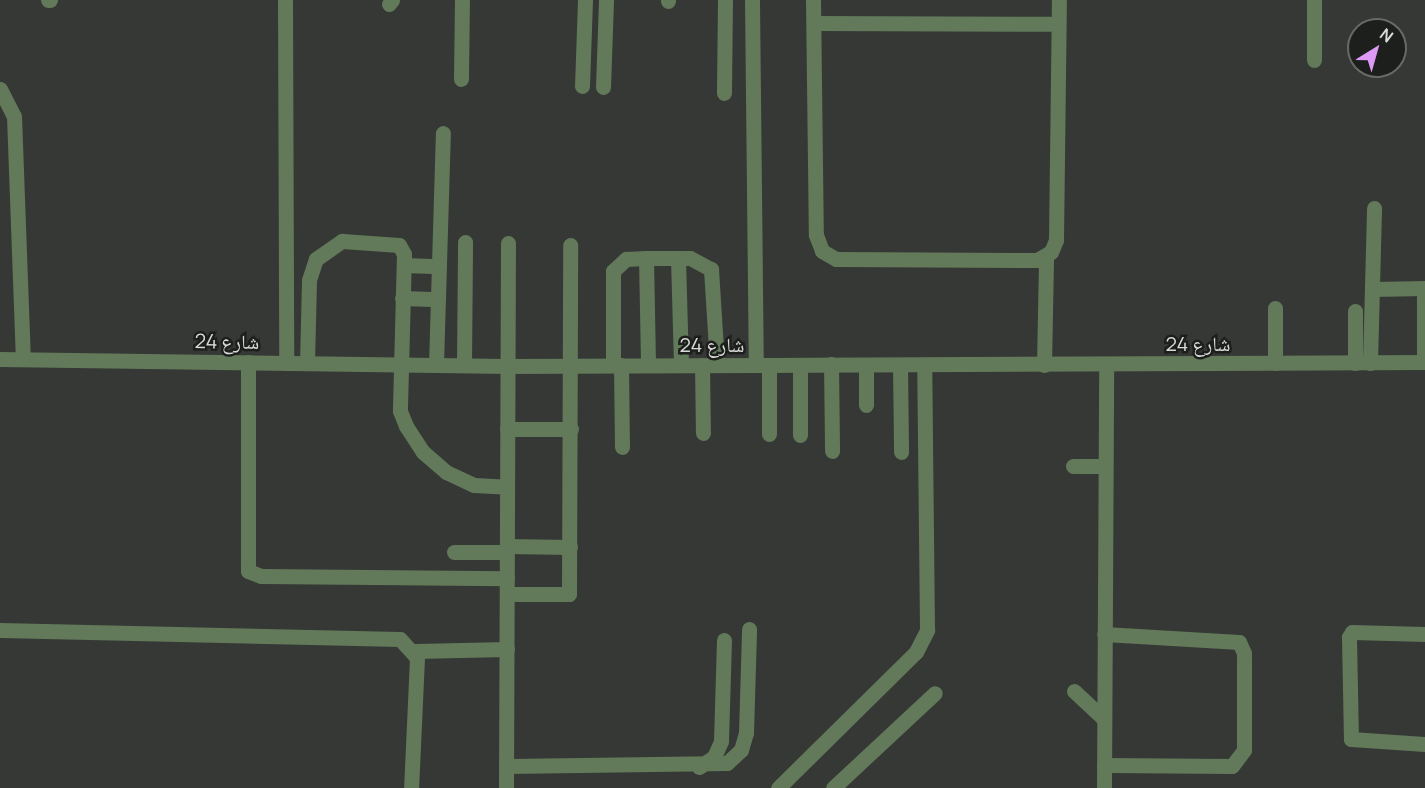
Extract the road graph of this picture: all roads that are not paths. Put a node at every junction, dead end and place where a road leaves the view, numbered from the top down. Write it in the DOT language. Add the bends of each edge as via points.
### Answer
graph roads {
  1 [pos="285,0"];
  2 [pos="462,0"];
  3 [pos="585,0"];
  4 [pos="606,0"];
  5 [pos="725,0"];
  6 [pos="752,0"];
  7 [pos="813,0"];
  8 [pos="1059,0"];
  9 [pos="1314,0"];
  10 [pos="813,23"];
  11 [pos="1058,24"];
  12 [pos="1314,60"];
  13 [pos="461,79"];
  14 [pos="582,86"];
  15 [pos="603,87"];
  16 [pos="0,89"];
  17 [pos="724,93"];
  18 [pos="443,133"];
  19 [pos="1374,208"];
  20 [pos="465,242"];
  21 [pos="508,243"];
  22 [pos="570,245"];
  23 [pos="1046,256"];
  24 [pos="646,258"];
  25 [pos="678,258"];
  26 [pos="404,265"];
  27 [pos="439,266"];
  28 [pos="1425,288"];
  29 [pos="1372,289"];
  30 [pos="402,298"];
  31 [pos="438,299"];
  32 [pos="1275,308"];
  33 [pos="1355,311"];
  34 [pos="0,358"];
  35 [pos="23,359"];
  36 [pos="248,362"];
  37 [pos="1425,362"];
  38 [pos="286,363"];
  39 [pos="307,363"];
  40 [pos="1275,363"];
  41 [pos="1363,363"];
  42 [pos="399,364"];
  43 [pos="831,364"];
  44 [pos="436,365"];
  45 [pos="464,365"];
  46 [pos="617,365"];
  47 [pos="648,365"];
  48 [pos="681,365"];
  49 [pos="709,365"];
  50 [pos="762,365"];
  51 [pos="800,365"];
  52 [pos="866,365"];
  53 [pos="900,365"];
  54 [pos="924,365"];
  55 [pos="1044,365"];
  56 [pos="1106,365"];
  57 [pos="508,366"];
  58 [pos="572,366"];
  59 [pos="866,405"];
  60 [pos="507,429"];
  61 [pos="571,429"];
  62 [pos="703,433"];
  63 [pos="769,434"];
  64 [pos="800,435"];
  65 [pos="622,447"];
  66 [pos="832,452"];
  67 [pos="901,452"];
  68 [pos="1073,466"];
  69 [pos="1105,466"];
  70 [pos="507,487"];
  71 [pos="570,547"];
  72 [pos="507,549"];
  73 [pos="454,552"];
  74 [pos="507,578"];
  75 [pos="507,594"];
  76 [pos="749,629"];
  77 [pos="0,630"];
  78 [pos="1104,634"];
  79 [pos="1425,634"];
  80 [pos="724,640"];
  81 [pos="507,649"];
  82 [pos="415,651"];
  83 [pos="1074,691"];
  84 [pos="935,693"];
  85 [pos="1104,719"];
  86 [pos="1425,744"];
  87 [pos="1104,765"];
  88 [pos="506,766"];
  89 [pos="699,767"];
  90 [pos="411,788"];
  91 [pos="506,788"];
  92 [pos="778,788"];
  93 [pos="833,788"];
  94 [pos="1104,788"];
  1 -- 38 [label="lane"];
  2 -- 13 [label="lane"];
  3 -- 14 [label="lane"];
  4 -- 15 [label="lane"];
  5 -- 17 [label="lane"];
  6 -- 50 [label="lane"];
  7 -- 10 [label="lane"];
  8 -- 11 [label="lane"];
  9 -- 12 [label="lane"];
  10 -- 11 [label="lane"];
  10 -- 23 [label="lane" via="816,235 822,251 836,259"];
  11 -- 23 [label="lane" via="1056,240"];
  16 -- 35 [label="lane" via="14,116"];
  18 -- 27 [label="lane"];
  19 -- 29 [label="lane"];
  20 -- 45 [label="lane"];
  21 -- 57 [label="lane"];
  22 -- 58 [label="lane"];
  23 -- 55 [label="lane"];
  24 -- 25 [label="lane"];
  24 -- 46 [label="lane" via="626,259 613,271"];
  24 -- 47 [label="lane"];
  25 -- 48 [label="lane"];
  25 -- 49 [label="lane" via="698,260 716,276"];
  26 -- 27 [label="lane"];
  26 -- 30 [label="lane"];
  26 -- 39 [label="lane" via="404,251 396,244 342,241 323,251 309,280"];
  27 -- 31 [label="lane"];
  28 -- 29 [label="lane"];
  28 -- 37 [label="lane"];
  29 -- 41 [label="lane"];
  30 -- 31 [label="lane"];
  30 -- 42 [label="lane"];
  31 -- 44 [label="lane"];
  32 -- 40 [label="lane"];
  33 -- 41 [label="lane"];
  34 -- 35 [label="lane, شارع 24"];
  35 -- 36 [label="lane, شارع 24"];
  36 -- 38 [label="lane, شارع 24"];
  36 -- 74 [label="lane" via="248,571 261,576"];
  37 -- 41 [label="lane, شارع 24"];
  38 -- 39 [label="lane, شارع 24"];
  39 -- 42 [label="lane, شارع 24"];
  40 -- 41 [label="lane, شارع 24"];
  40 -- 56 [label="lane, شارع 24"];
  42 -- 44 [label="lane, شارع 24"];
  42 -- 70 [label="lane" via="400,411 423,452 460,480"];
  43 -- 51 [label="lane, شارع 24"];
  43 -- 52 [label="lane, شارع 24"];
  43 -- 66 [label="lane"];
  44 -- 45 [label="lane, شارع 24"];
  45 -- 57 [label="lane, شارع 24"];
  46 -- 47 [label="lane, شارع 24"];
  46 -- 58 [label="lane, شارع 24"];
  46 -- 65 [label="lane"];
  47 -- 48 [label="lane, شارع 24"];
  48 -- 49 [label="lane, شارع 24"];
  49 -- 50 [label="lane, شارع 24"];
  49 -- 62 [label="lane"];
  50 -- 51 [label="lane, شارع 24"];
  50 -- 63 [label="lane"];
  51 -- 64 [label="lane"];
  52 -- 53 [label="lane, شارع 24"];
  52 -- 59 [label="lane"];
  53 -- 54 [label="lane, شارع 24"];
  53 -- 67 [label="lane"];
  54 -- 55 [label="lane, شارع 24"];
  54 -- 92 [label="lane" via="927,630 916,652"];
  55 -- 56 [label="lane, شارع 24"];
  56 -- 69 [label="lane"];
  57 -- 58 [label="lane, شارع 24"];
  57 -- 60 [label="lane"];
  58 -- 61 [label="lane"];
  60 -- 61 [label="lane"];
  60 -- 70 [label="lane"];
  61 -- 71 [label="lane"];
  68 -- 69 [label="lane"];
  69 -- 78 [label="lane"];
  70 -- 72 [label="lane"];
  71 -- 72 [label="lane"];
  71 -- 75 [label="lane" via="569,594"];
  72 -- 73 [label="lane"];
  72 -- 74 [label="lane"];
  74 -- 75 [label="lane"];
  75 -- 81 [label="lane"];
  76 -- 89 [label="lane" via="745,742 727,763"];
  77 -- 82 [label="lane" via="394,638"];
  78 -- 85 [label="lane"];
  78 -- 87 [label="lane" via="1239,642 1244,653 1244,750 1232,766"];
  79 -- 86 [label="lane" via="1352,632 1349,637 1351,739"];
  80 -- 89 [label="lane" via="721,741 714,757"];
  81 -- 82 [label="lane"];
  81 -- 88 [label="lane"];
  82 -- 90 [label="lane"];
  83 -- 85 [label="lane"];
  84 -- 93 [label="lane"];
  85 -- 87 [label="lane"];
  87 -- 94 [label="lane"];
  88 -- 89 [label="lane"];
  88 -- 91 [label="lane"];
}
